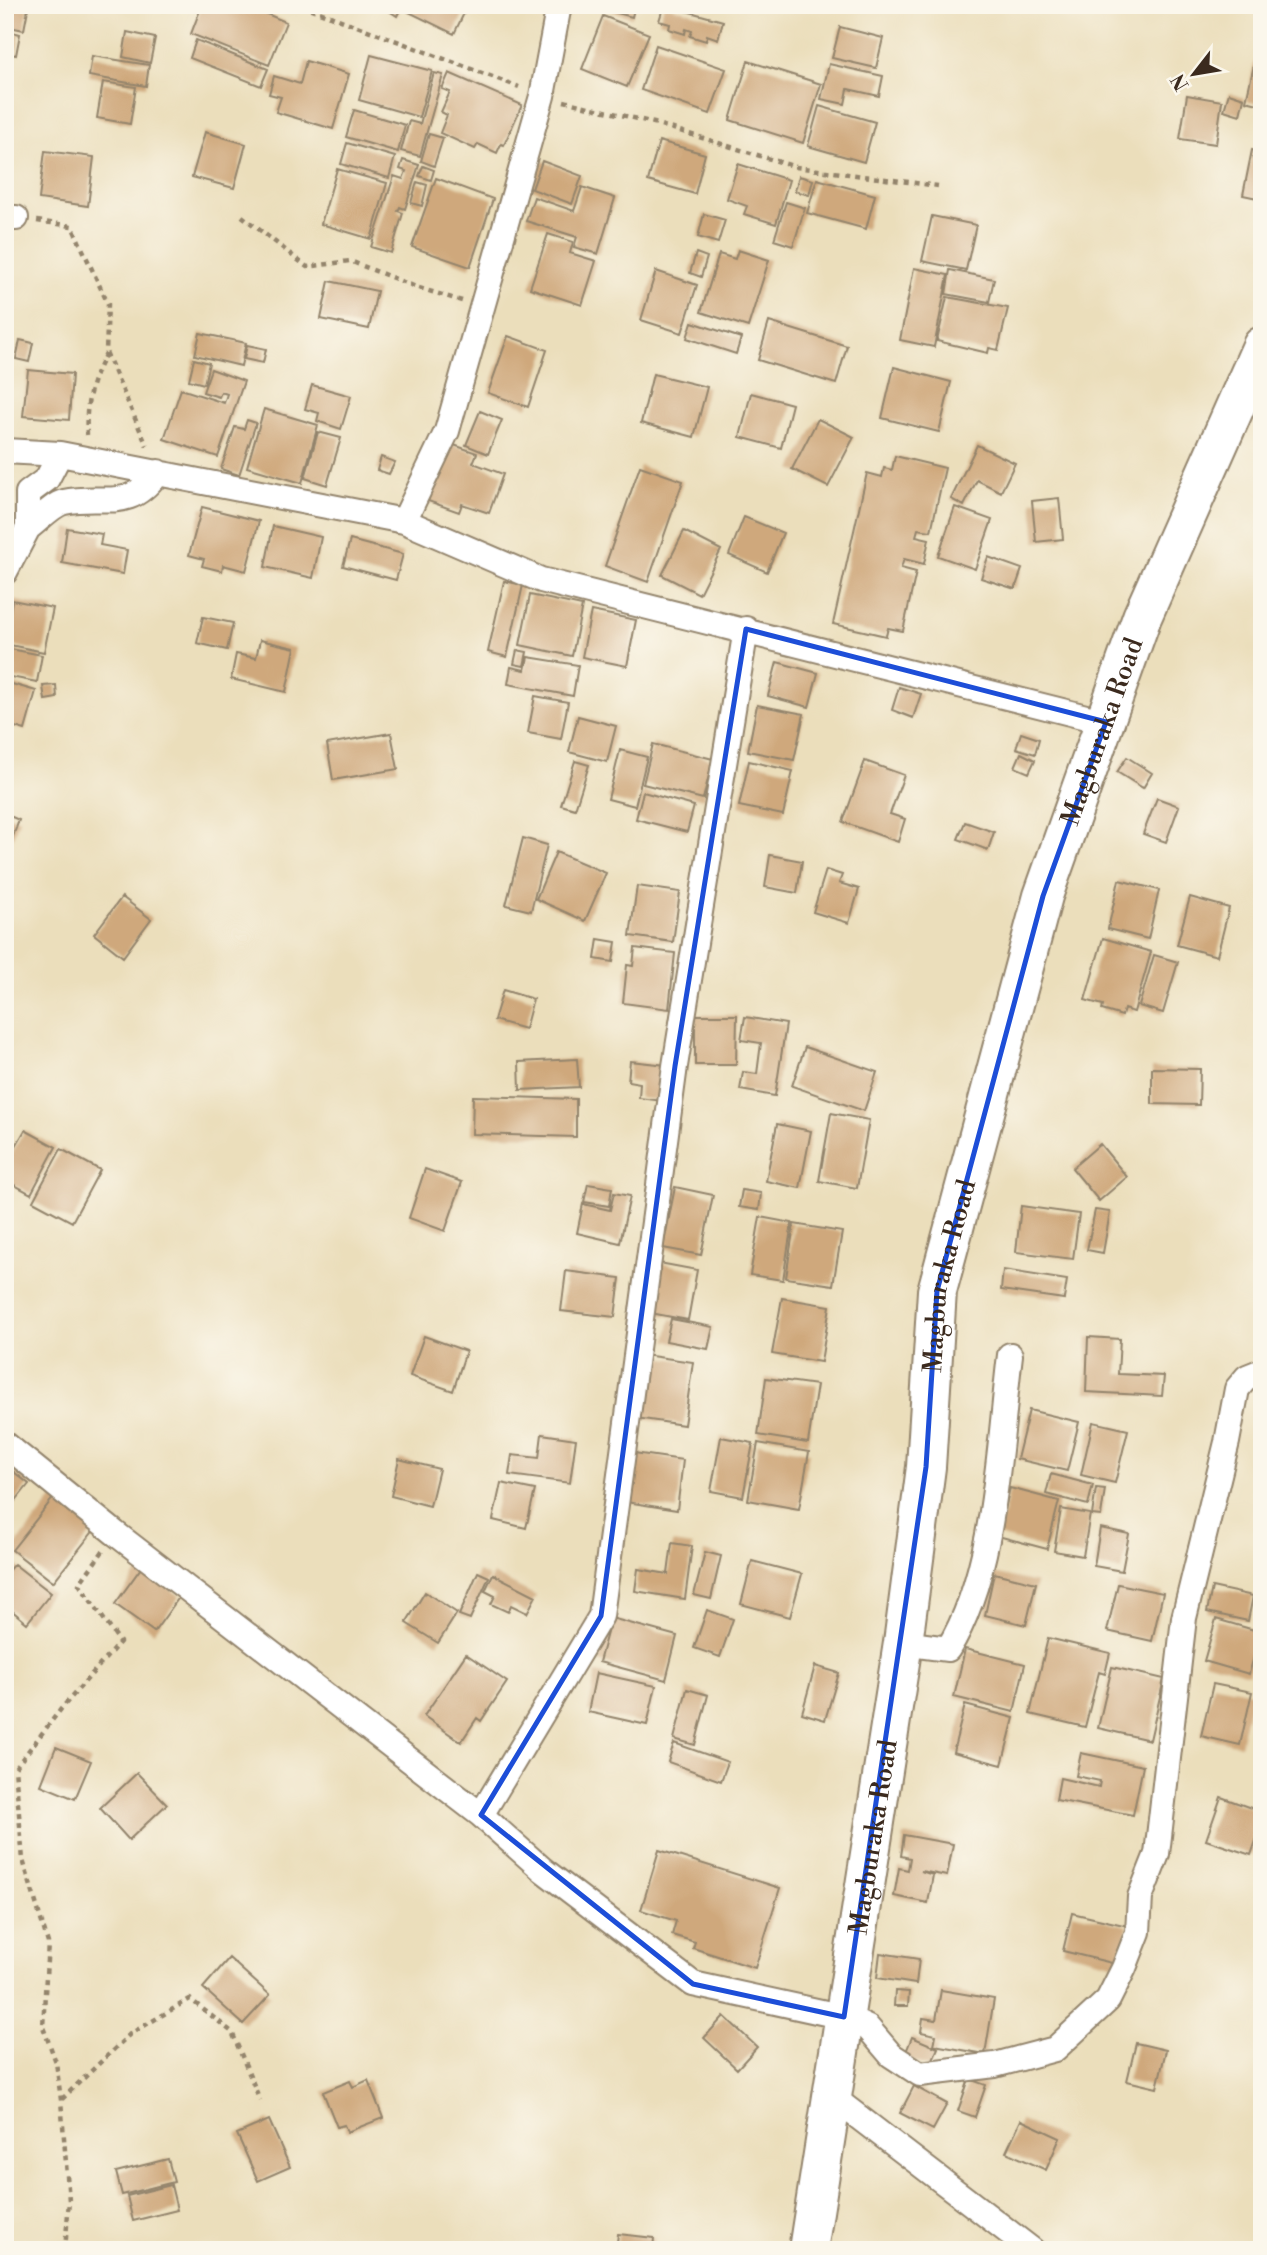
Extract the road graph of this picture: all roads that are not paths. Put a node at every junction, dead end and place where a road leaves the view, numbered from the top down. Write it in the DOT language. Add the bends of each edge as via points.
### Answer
graph roads {
  1 [pos="559,5"];
  2 [pos="1262,346"];
  3 [pos="5,451"];
  4 [pos="60,454"];
  5 [pos="158,472"];
  6 [pos="404,521"];
  7 [pos="29,528"];
  8 [pos="5,572"];
  9 [pos="746,629"];
  10 [pos="1106,722"];
  11 [pos="1010,1354"];
  12 [pos="1262,1371"];
  13 [pos="5,1444"];
  14 [pos="903,1643"];
  15 [pos="481,1815"];
  16 [pos="844,2017"];
  17 [pos="831,2096"];
  18 [pos="808,2250"];
  19 [pos="1032,2250"];
  1 -- 6 [label="street" via="542,96 447,431"];
  2 -- 10 [label="main road, Magburaka Road" via="1142,617"];
  3 -- 4 [label="street"];
  4 -- 5 [label="street"];
  4 -- 7 [label="street" via="47,479 28,493"];
  5 -- 6 [label="street"];
  5 -- 7 [label="street" via="131,498 62,502"];
  6 -- 9 [label="street" via="541,580"];
  7 -- 8 [label="street"];
  9 -- 10 [label="street"];
  9 -- 15 [label="street" via="675,1066 601,1616"];
  10 -- 14 [label="main road, Magburaka Road" via="1043,896 937,1291 926,1467"];
  11 -- 14 [label="street" via="988,1532 966,1616 948,1649"];
  12 -- 16 [label="street" via="1247,1377 1237,1389 1184,1618 1157,1854 1140,1897 1138,1932 1108,2000 1055,2049 995,2066 920,2074 891,2055 869,2028"];
  13 -- 15 [label="street"];
  14 -- 16 [label="main road, Magburaka Road"];
  15 -- 16 [label="street" via="543,1870 693,1984"];
  16 -- 17 [label="main road, Magburaka Road"];
  17 -- 18 [label="main road, Magburaka Road"];
  17 -- 19 [label="street"];
}
